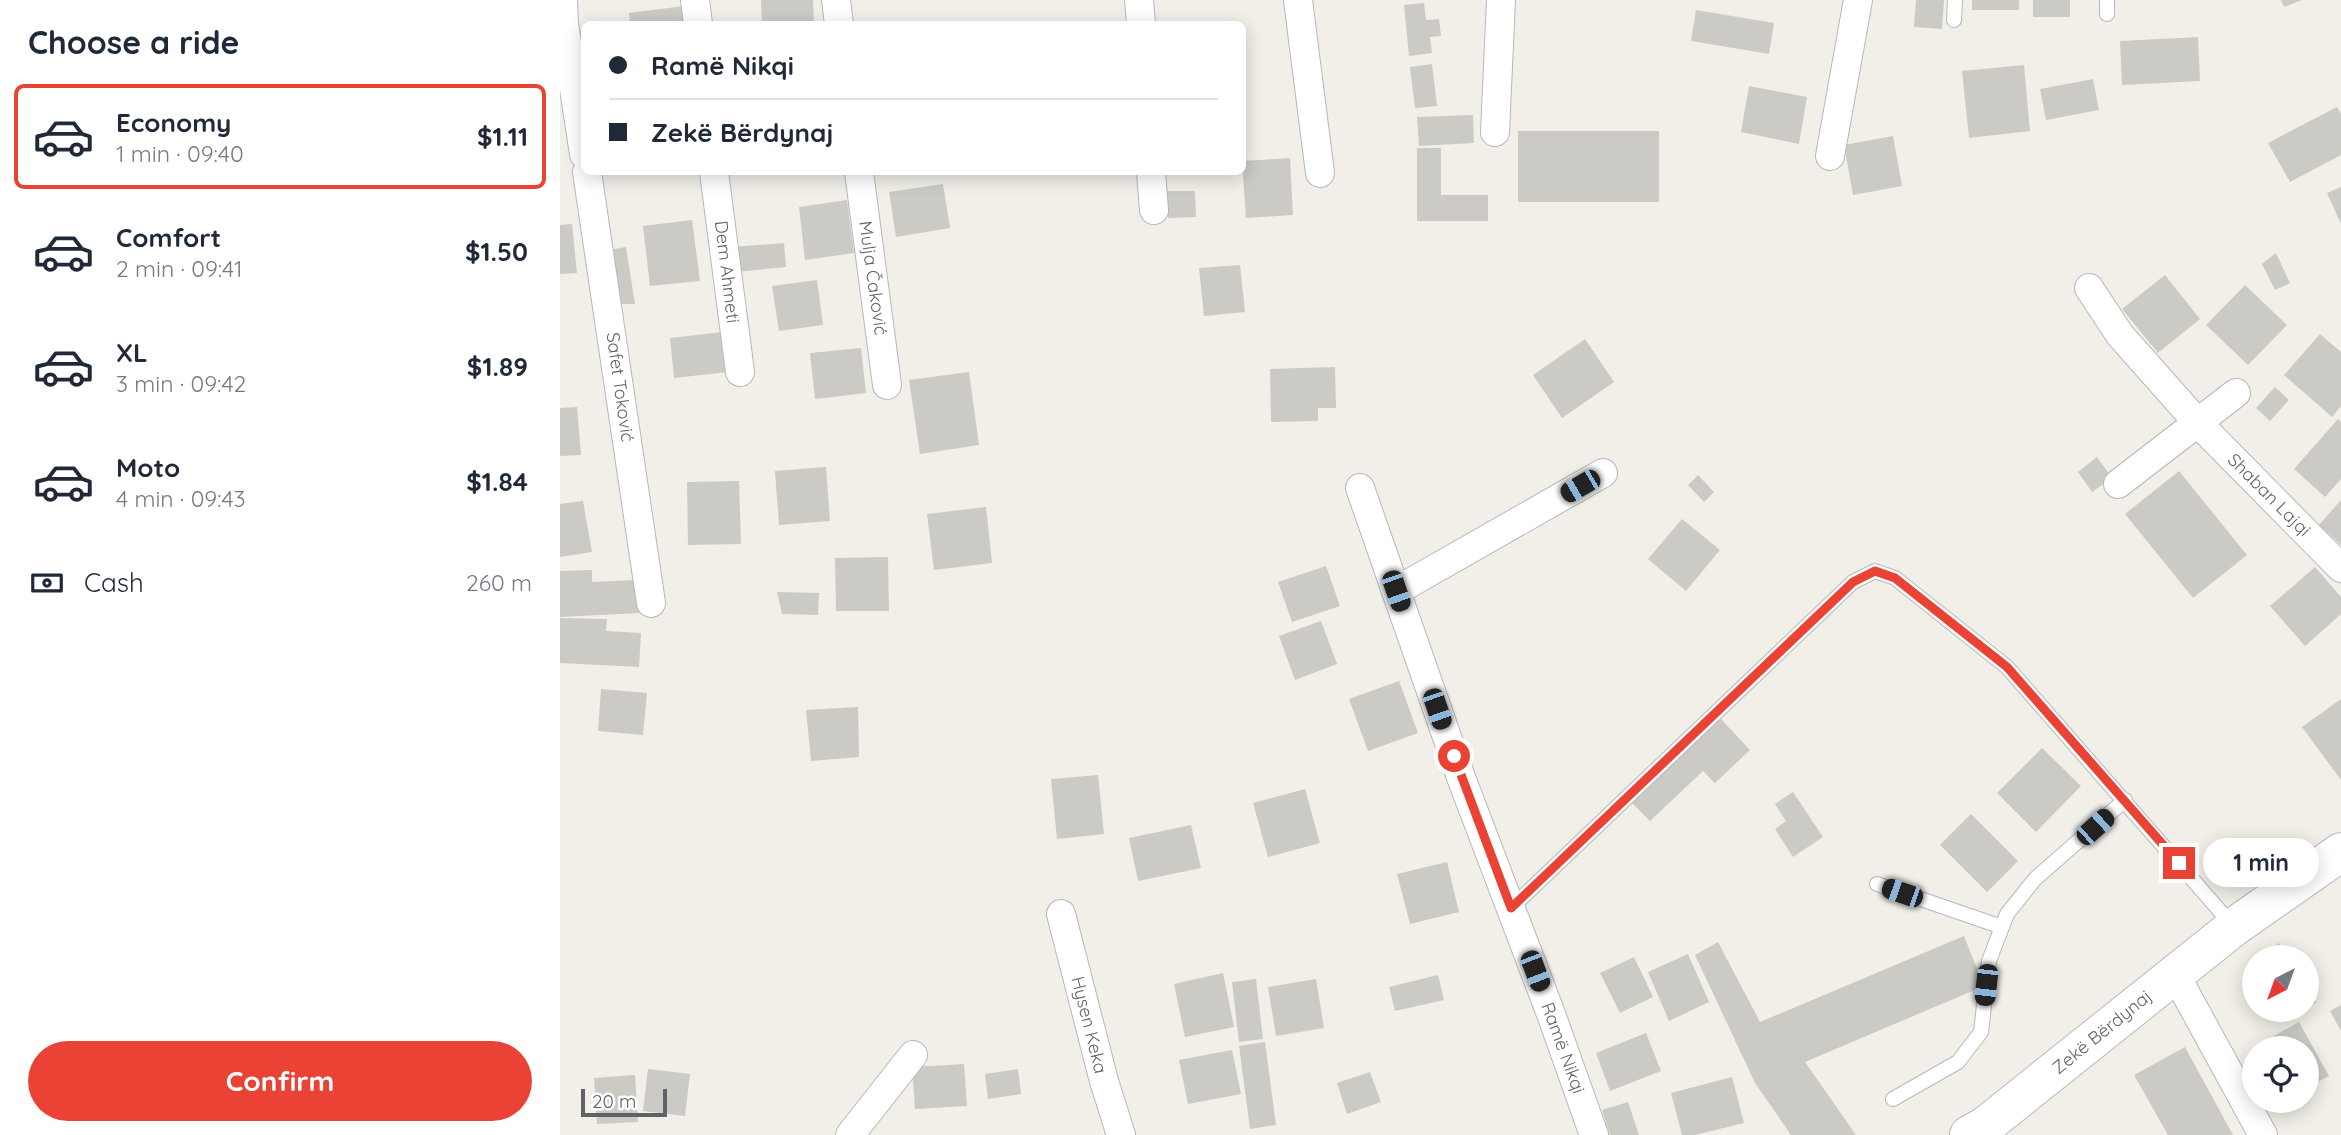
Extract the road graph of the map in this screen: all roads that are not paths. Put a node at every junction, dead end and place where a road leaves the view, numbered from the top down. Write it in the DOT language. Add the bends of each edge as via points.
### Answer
graph roads {
  1 [pos="563,0"];
  2 [pos="695,0"];
  3 [pos="836,0"];
  4 [pos="1139,0"];
  5 [pos="1298,0"];
  6 [pos="1501,0"];
  7 [pos="1858,0"];
  8 [pos="1955,0"];
  9 [pos="1954,20"];
  10 [pos="698,21"];
  11 [pos="839,21"];
  12 [pos="1141,21"];
  13 [pos="1495,132"];
  14 [pos="581,135"];
  15 [pos="1830,156"];
  16 [pos="1320,173"];
  17 [pos="587,175"];
  18 [pos="714,175"];
  19 [pos="859,175"];
  20 [pos="1151,175"];
  21 [pos="1154,211"];
  22 [pos="2090,288"];
  23 [pos="740,372"];
  24 [pos="887,385"];
  25 [pos="2236,393"];
  26 [pos="2198,423"];
  27 [pos="1603,472"];
  28 [pos="2118,484"];
  29 [pos="1360,488"];
  30 [pos="2341,568"];
  31 [pos="1396,591"];
  32 [pos="651,603"];
  33 [pos="2125,800"];
  34 [pos="2341,852"];
  35 [pos="1877,884"];
  36 [pos="1511,908"];
  37 [pos="1061,914"];
  38 [pos="2002,927"];
  39 [pos="2234,927"];
  40 [pos="2175,974"];
  41 [pos="913,1055"];
  42 [pos="1893,1099"];
  43 [pos="850,1135"];
  44 [pos="1121,1135"];
  45 [pos="1594,1135"];
  46 [pos="1969,1135"];
  47 [pos="2263,1135"];
  1 -- 14 [label="street"];
  2 -- 10 [label="street"];
  3 -- 11 [label="street"];
  4 -- 12 [label="street"];
  5 -- 16 [label="street"];
  6 -- 13 [label="street"];
  7 -- 15 [label="street"];
  8 -- 9 [label="lane"];
  17 -- 32 [label="street, Safet Toković"];
  18 -- 23 [label="street, Dem Ahmeti"];
  19 -- 24 [label="street, Mulja Čaković"];
  20 -- 21 [label="street"];
  22 -- 26 [label="street, Shaban Lajqi" via="2120,335"];
  25 -- 26 [label="street"];
  26 -- 28 [label="street"];
  26 -- 30 [label="street, Shaban Lajqi"];
  27 -- 31 [label="street"];
  29 -- 31 [label="street, Ramë Nikqi"];
  31 -- 36 [label="street, Ramë Nikqi"];
  33 -- 36 [label="lane" via="2007,667 1895,578 1875,571 1853,582"];
  33 -- 38 [label="lane" via="2035,879"];
  33 -- 39 [label="lane"];
  34 -- 39 [label="main road, Zekë Bërdynaj"];
  35 -- 38 [label="lane"];
  36 -- 45 [label="street, Ramë Nikqi"];
  37 -- 44 [label="street, Hysen Keka"];
  38 -- 42 [label="lane" via="1989,961 1981,1031 1958,1062"];
  39 -- 40 [label="main road, Zekë Bërdynaj"];
  40 -- 46 [label="main road, Zekë Bërdynaj"];
  40 -- 47 [label="street"];
  41 -- 43 [label="street"];
}
